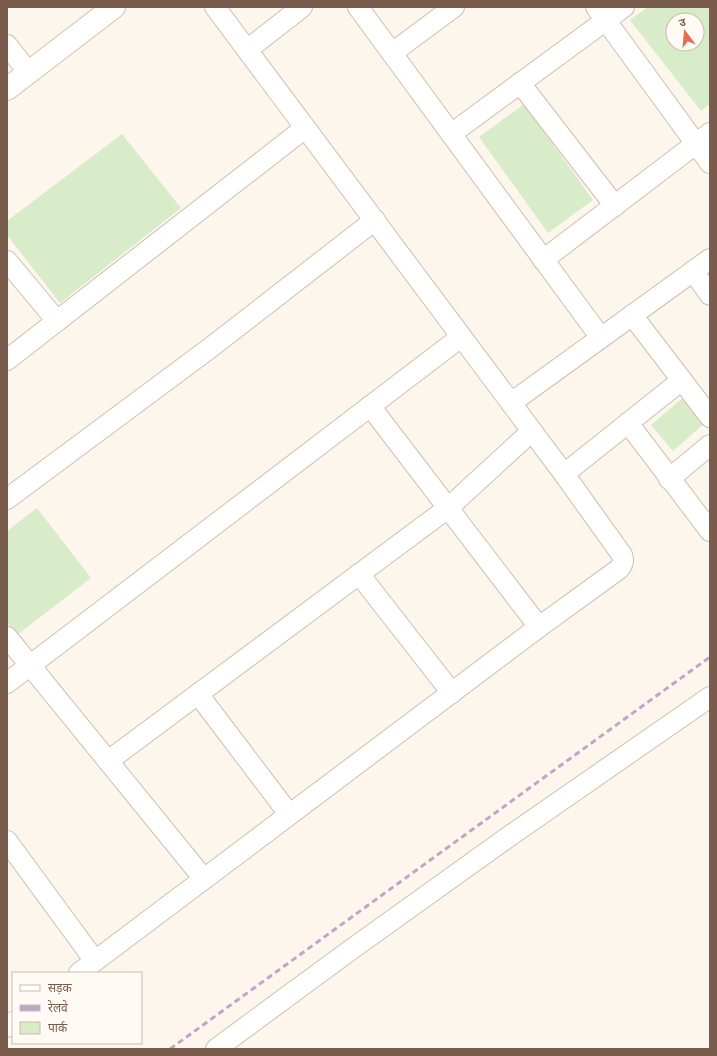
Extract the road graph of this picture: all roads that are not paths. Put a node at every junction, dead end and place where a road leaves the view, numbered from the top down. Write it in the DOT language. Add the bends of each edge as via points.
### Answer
graph roads {
  1 [pos="114,7"];
  2 [pos="215,7"];
  3 [pos="302,7"];
  4 [pos="358,7"];
  5 [pos="454,7"];
  6 [pos="624,7"];
  7 [pos="601,14"];
  8 [pos="7,45"];
  9 [pos="247,50"];
  10 [pos="392,53"];
  11 [pos="29,72"];
  12 [pos="520,83"];
  13 [pos="7,89"];
  14 [pos="305,128"];
  15 [pos="451,134"];
  16 [pos="703,138"];
  17 [pos="710,163"];
  18 [pos="614,206"];
  19 [pos="375,220"];
  20 [pos="710,259"];
  21 [pos="543,260"];
  22 [pos="7,261"];
  23 [pos="693,271"];
  24 [pos="710,295"];
  25 [pos="632,316"];
  26 [pos="57,321"];
  27 [pos="461,337"];
  28 [pos="601,338"];
  29 [pos="7,360"];
  30 [pos="682,380"];
  31 [pos="511,403"];
  32 [pos="370,406"];
  33 [pos="710,417"];
  34 [pos="628,423"];
  35 [pos="532,431"];
  36 [pos="710,445"];
  37 [pos="564,474"];
  38 [pos="669,478"];
  39 [pos="7,499"];
  40 [pos="448,508"];
  41 [pos="710,531"];
  42 [pos="359,574"];
  43 [pos="540,627"];
  44 [pos="7,637"];
  45 [pos="31,665"];
  46 [pos="7,683"];
  47 [pos="452,692"];
  48 [pos="198,694"];
  49 [pos="710,697"];
  50 [pos="108,761"];
  51 [pos="290,814"];
  52 [pos="10,852"];
  53 [pos="204,879"];
  54 [pos="96,961"];
  55 [pos="80,972"];
  56 [pos="216,1049"];
  1 -- 11 [label="street"];
  2 -- 9 [label="street"];
  3 -- 9 [label="street"];
  4 -- 10 [label="street"];
  5 -- 10 [label="street"];
  6 -- 7 [label="street"];
  7 -- 12 [label="street"];
  7 -- 16 [label="street"];
  8 -- 11 [label="street"];
  9 -- 14 [label="street"];
  10 -- 15 [label="street"];
  11 -- 13 [label="street"];
  12 -- 15 [label="street"];
  12 -- 18 [label="street"];
  14 -- 19 [label="street"];
  14 -- 26 [label="street"];
  15 -- 21 [label="street"];
  16 -- 17 [label="street"];
  16 -- 18 [label="street"];
  18 -- 21 [label="street"];
  19 -- 27 [label="street"];
  19 -- 39 [label="street" via="210,348"];
  20 -- 23 [label="street"];
  21 -- 28 [label="street"];
  22 -- 26 [label="street"];
  23 -- 24 [label="street"];
  23 -- 25 [label="street"];
  25 -- 28 [label="street"];
  25 -- 30 [label="street"];
  26 -- 29 [label="street"];
  27 -- 31 [label="street"];
  27 -- 32 [label="street"];
  28 -- 31 [label="street"];
  30 -- 33 [label="street"];
  30 -- 34 [label="street"];
  31 -- 35 [label="street"];
  32 -- 40 [label="street"];
  32 -- 45 [label="street"];
  34 -- 37 [label="street"];
  34 -- 38 [label="street"];
  35 -- 37 [label="street"];
  35 -- 40 [label="street"];
  36 -- 38 [label="street"];
  37 -- 43 [label="street" via="624,560 619,569"];
  38 -- 41 [label="street"];
  40 -- 42 [label="street"];
  40 -- 43 [label="street"];
  42 -- 47 [label="street"];
  42 -- 48 [label="street"];
  43 -- 47 [label="street"];
  44 -- 45 [label="street"];
  45 -- 46 [label="street"];
  45 -- 50 [label="street"];
  47 -- 51 [label="street"];
  48 -- 50 [label="street"];
  48 -- 51 [label="street"];
  49 -- 56 [label="street" via="511,835"];
  50 -- 53 [label="street"];
  51 -- 53 [label="street"];
  52 -- 54 [label="street"];
  53 -- 54 [label="street"];
  54 -- 55 [label="street"];
}
